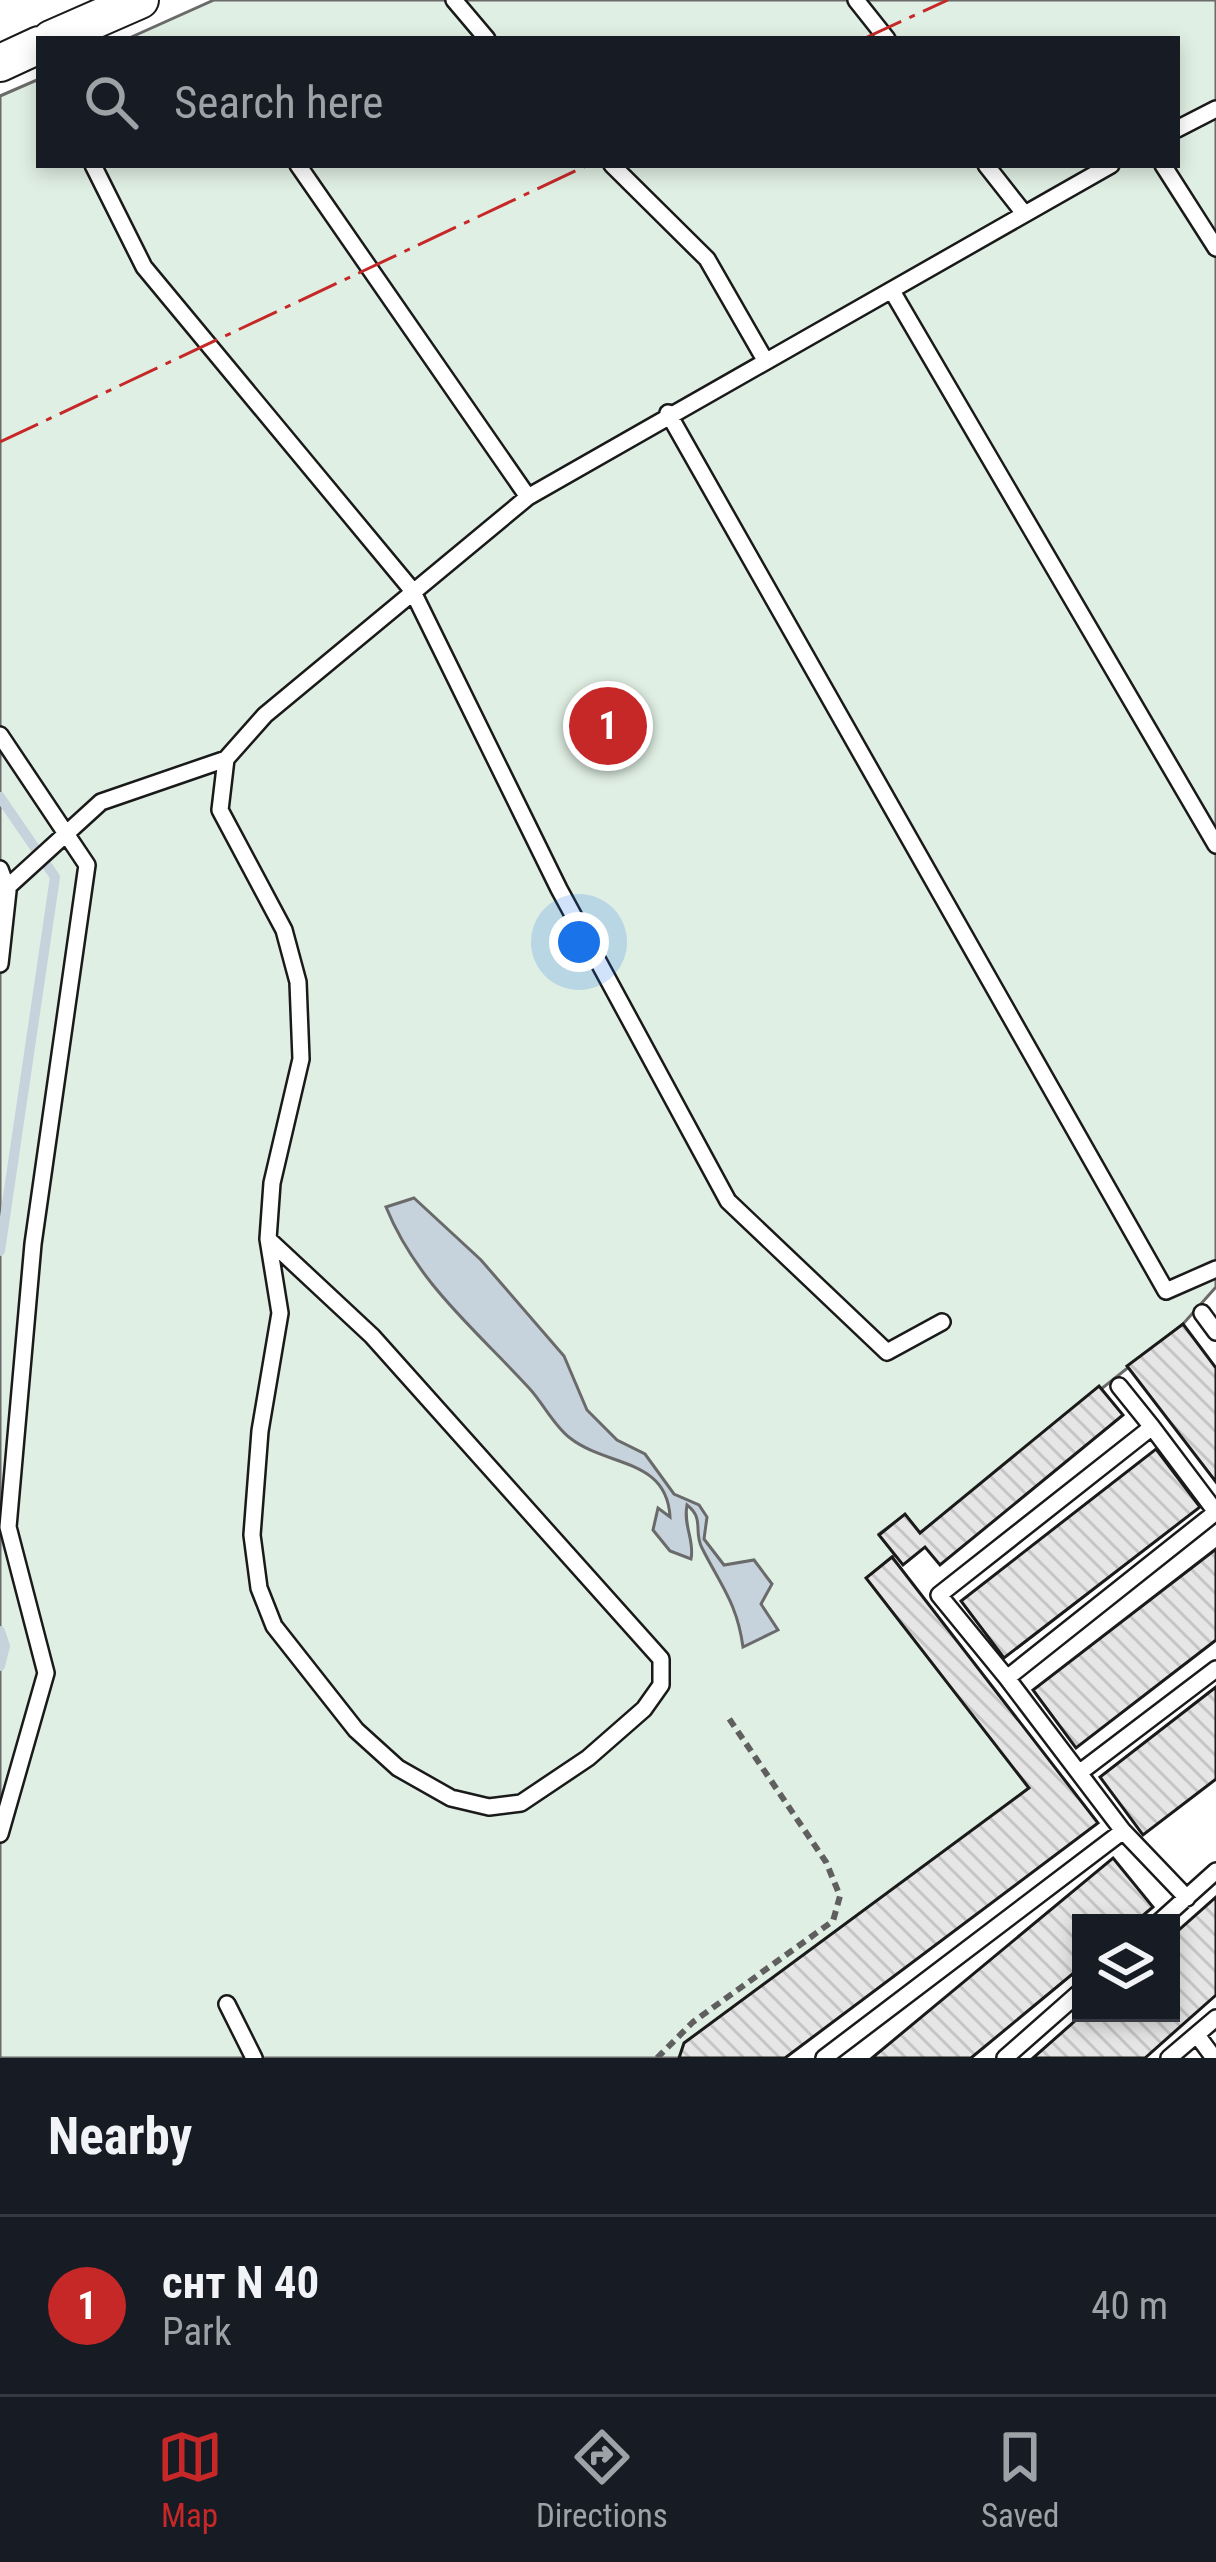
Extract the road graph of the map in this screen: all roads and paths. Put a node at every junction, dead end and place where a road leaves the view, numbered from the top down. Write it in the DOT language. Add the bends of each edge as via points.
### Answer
graph roads {
  1 [pos="140,0"];
  2 [pos="454,0"];
  3 [pos="856,0"];
  4 [pos="58,36"];
  5 [pos="484,36"];
  6 [pos="885,36"];
  7 [pos="36,46"];
  8 [pos="0,64"];
  9 [pos="1216,109"];
  10 [pos="1180,127"];
  11 [pos="94,168"];
  12 [pos="300,168"];
  13 [pos="615,168"];
  14 [pos="988,168"];
  15 [pos="1105,168"];
  16 [pos="1165,168"];
  17 [pos="1023,212"];
  18 [pos="1216,248"];
  19 [pos="892,291"];
  20 [pos="765,360"];
  21 [pos="668,413"];
  22 [pos="529,497"];
  23 [pos="412,590"];
  24 [pos="0,735"];
  25 [pos="226,759"];
  26 [pos="68,837"];
  27 [pos="1216,845"];
  28 [pos="0,869"];
  29 [pos="4,892"];
  30 [pos="0,964"];
  31 [pos="268,1239"];
  32 [pos="1216,1269"];
  33 [pos="1202,1313"];
  34 [pos="942,1322"];
  35 [pos="1216,1332"];
  36 [pos="1120,1386"];
  37 [pos="1152,1426"];
  38 [pos="1216,1512"];
  39 [pos="1216,1670"];
  40 [pos="1006,1678"];
  41 [pos="726,1714"];
  42 [pos="1079,1773"];
  43 [pos="1124,1831"];
  44 [pos="0,1834"];
  45 [pos="1216,1871"];
  46 [pos="1187,1898"];
  47 [pos="1168,1914"];
  48 [pos="1072,1999"];
  49 [pos="227,2004"];
  50 [pos="1216,2018"];
  51 [pos="1197,2035"];
  52 [pos="254,2058"];
  53 [pos="657,2058"];
  54 [pos="824,2058"];
  55 [pos="1005,2058"];
  56 [pos="1169,2058"];
  57 [pos="1214,2058"];
  1 -- 4 [label="street"];
  2 -- 5 [label="lane"];
  3 -- 6 [label="lane"];
  7 -- 8 [label="street"];
  9 -- 10 [label="lane"];
  11 -- 23 [label="lane" via="144,267"];
  12 -- 22 [label="lane"];
  13 -- 20 [label="lane" via="707,259"];
  14 -- 17 [label="lane"];
  15 -- 17 [label="lane"];
  16 -- 18 [label="lane"];
  17 -- 19 [label="lane"];
  19 -- 20 [label="lane"];
  19 -- 27 [label="lane"];
  20 -- 21 [label="lane"];
  21 -- 22 [label="lane"];
  21 -- 32 [label="lane" via="1166,1291"];
  22 -- 23 [label="lane"];
  23 -- 25 [label="lane" via="265,715"];
  23 -- 34 [label="lane" via="559,889 728,1201 887,1352"];
  24 -- 26 [label="lane"];
  25 -- 26 [label="lane" via="101,802"];
  25 -- 31 [label="lane" via="220,809 284,930 298,982 301,1059 272,1183"];
  26 -- 29 [label="lane"];
  26 -- 44 [label="lane" via="87,865 33,1244 8,1527 46,1673"];
  28 -- 29 [label="lane"];
  29 -- 30 [label="lane"];
  31 -- 31 [label="lane" via="372,1336 661,1660 661,1685 644,1708 554,1786 521,1803 489,1807 451,1798 398,1768 356,1730 274,1626 252,1535 280,1313"];
  33 -- 35 [label="lane"];
  36 -- 37 [label="lane"];
  37 -- 38 [label="lane"];
  37 -- 40 [label="lane" via="939,1595"];
  38 -- 40 [label="lane"];
  39 -- 42 [label="lane"];
  40 -- 42 [label="lane"];
  41 -- 53 [label="path" via="826,1862 840,1896 833,1921 693,2022"];
  42 -- 43 [label="lane"];
  43 -- 46 [label="lane"];
  43 -- 54 [label="lane"];
  45 -- 46 [label="lane"];
  46 -- 47 [label="lane"];
  48 -- 55 [label="lane"];
  49 -- 52 [label="lane"];
  50 -- 51 [label="lane"];
  51 -- 56 [label="lane"];
  51 -- 57 [label="lane"];
}
